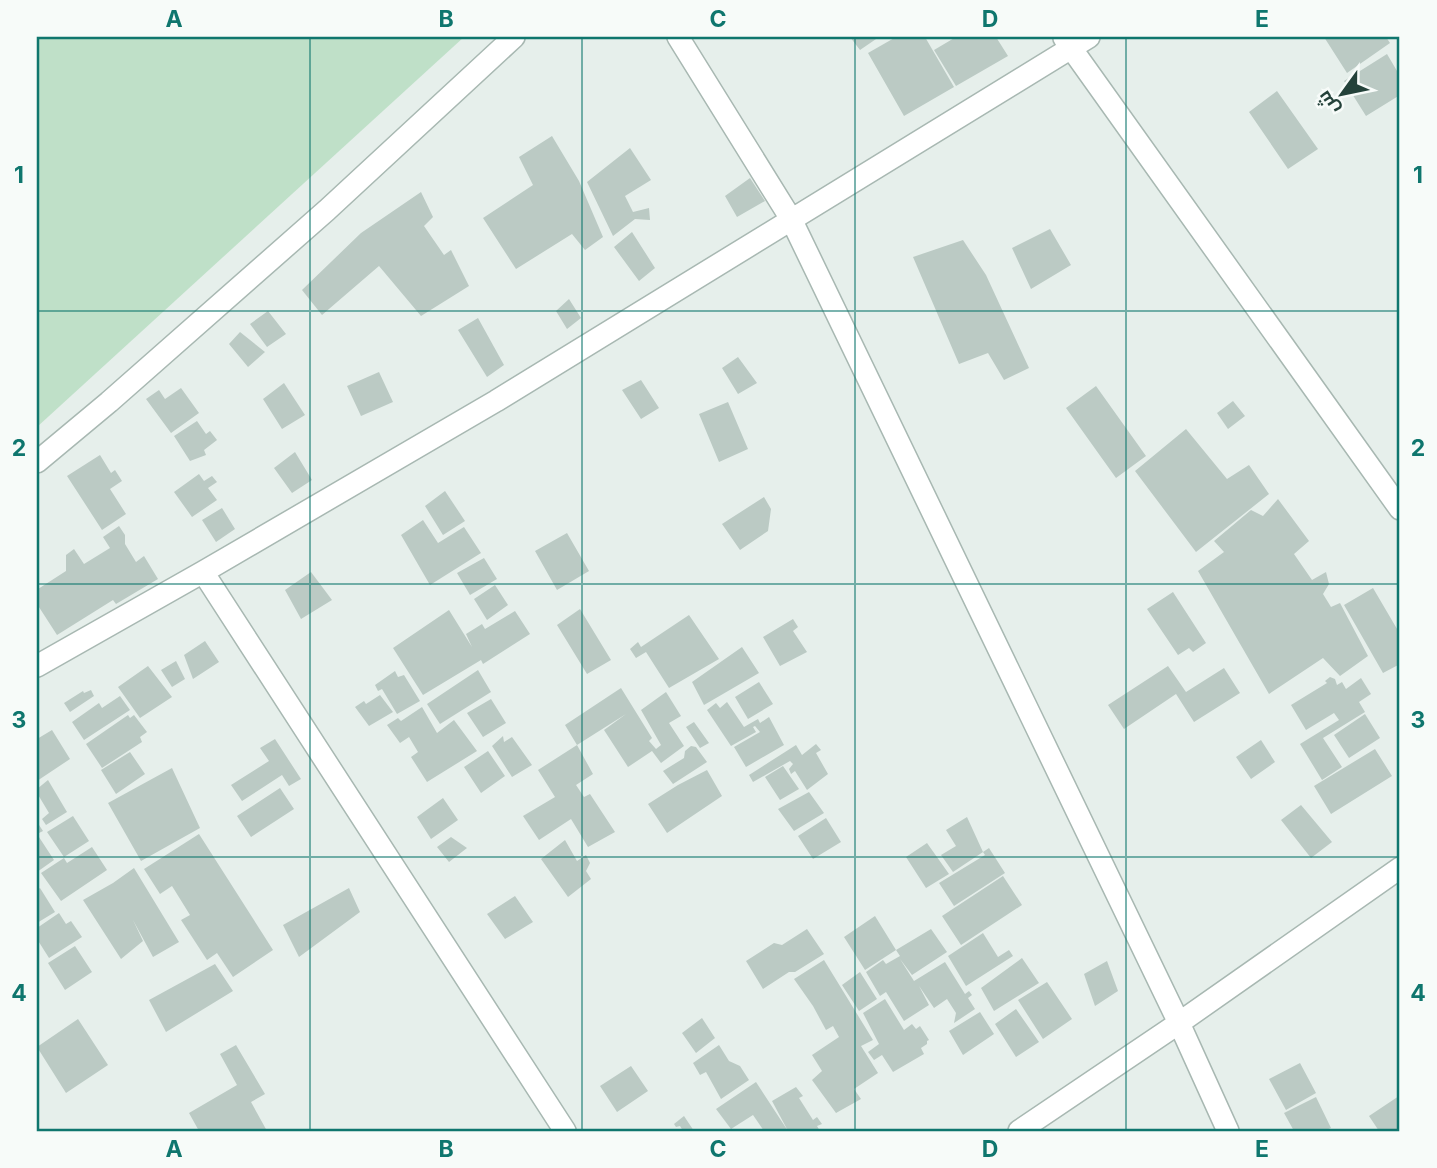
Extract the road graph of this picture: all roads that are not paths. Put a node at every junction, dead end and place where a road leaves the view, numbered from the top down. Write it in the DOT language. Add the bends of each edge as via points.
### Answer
graph roads {
  1 [pos="514,37"];
  2 [pos="678,37"];
  3 [pos="1089,37"];
  4 [pos="1067,42"];
  5 [pos="791,219"];
  6 [pos="37,462"];
  7 [pos="1400,509"];
  8 [pos="203,572"];
  9 [pos="37,666"];
  10 [pos="1400,868"];
  11 [pos="1179,1023"];
  12 [pos="565,1131"];
  13 [pos="1019,1131"];
  14 [pos="1228,1131"];
  1 -- 6 [label="street" via="327,211"];
  2 -- 5 [label="street"];
  3 -- 4 [label="street"];
  4 -- 5 [label="street" via="944,127"];
  4 -- 7 [label="street"];
  5 -- 8 [label="street" via="496,401"];
  5 -- 11 [label="street"];
  8 -- 9 [label="street"];
  8 -- 12 [label="street"];
  10 -- 11 [label="street"];
  11 -- 13 [label="street"];
  11 -- 14 [label="street"];
}
